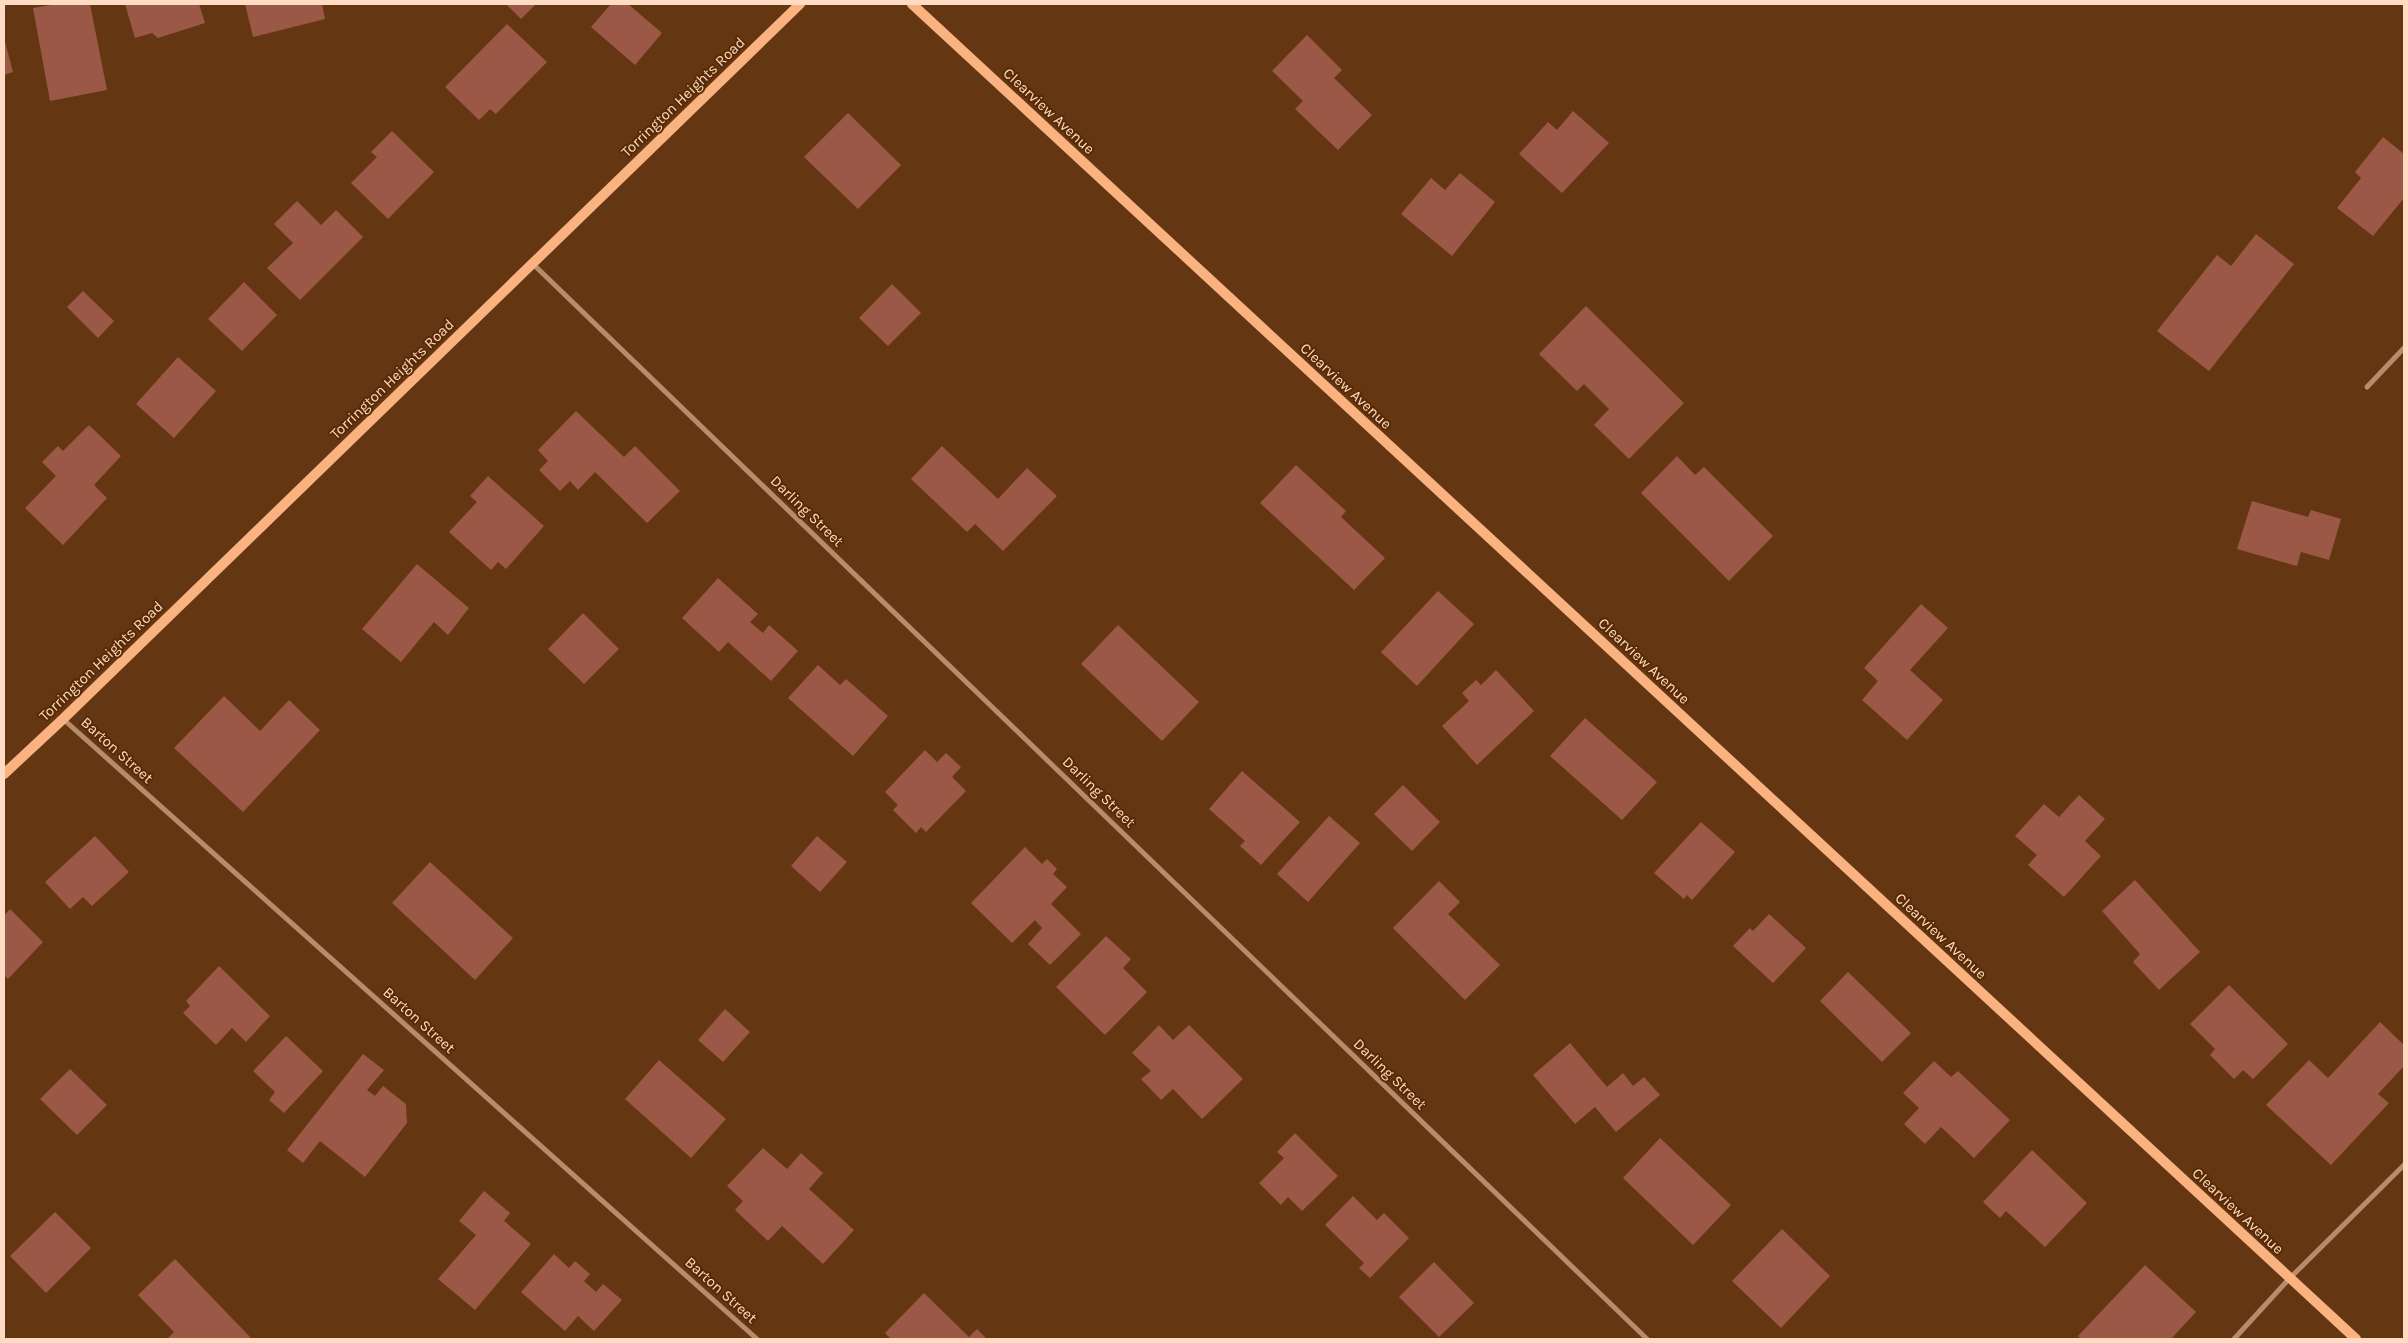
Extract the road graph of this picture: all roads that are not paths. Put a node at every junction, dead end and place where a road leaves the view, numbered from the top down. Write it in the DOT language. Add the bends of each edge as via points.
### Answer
graph roads {
  1 [pos="800,4"];
  2 [pos="912,4"];
  3 [pos="533,264"];
  4 [pos="2404,348"];
  5 [pos="2367,387"];
  6 [pos="63,719"];
  7 [pos="4,774"];
  8 [pos="2404,1165"];
  9 [pos="2289,1279"];
  10 [pos="757,1339"];
  11 [pos="1647,1339"];
  12 [pos="2234,1339"];
  13 [pos="2356,1339"];
  1 -- 3 [label="street, Torrington Heights Road"];
  2 -- 9 [label="street, Clearview Avenue"];
  3 -- 6 [label="street, Torrington Heights Road"];
  3 -- 11 [label="street, Darling Street"];
  4 -- 5 [label="street"];
  6 -- 7 [label="street, Torrington Heights Road"];
  6 -- 10 [label="street, Barton Street"];
  8 -- 9 [label="street"];
  9 -- 12 [label="street"];
  9 -- 13 [label="street, Clearview Avenue"];
}
